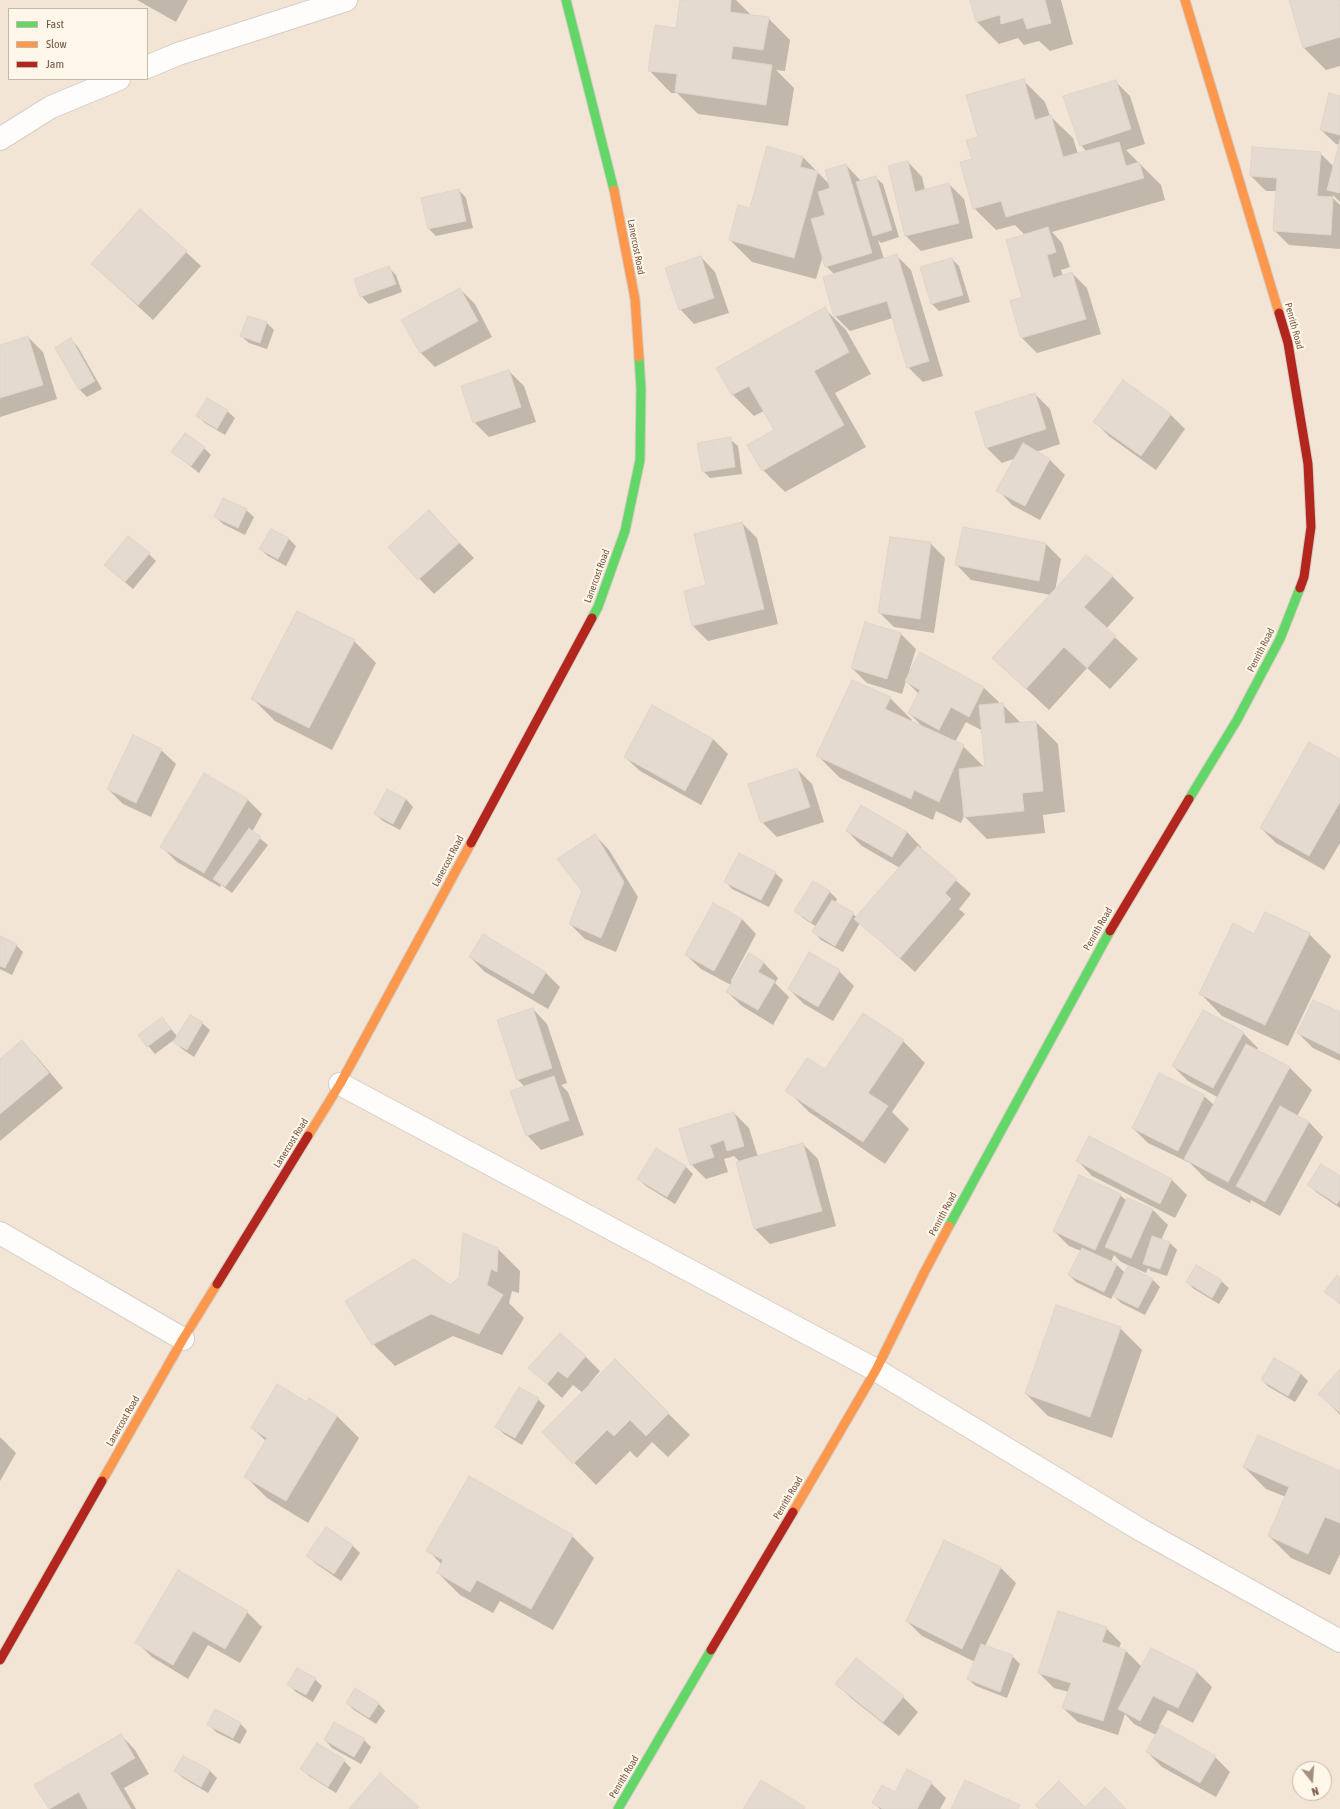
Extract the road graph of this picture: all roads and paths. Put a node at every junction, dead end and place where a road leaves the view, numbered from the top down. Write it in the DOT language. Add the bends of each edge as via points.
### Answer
graph roads {
  1 [pos="346,0"];
  2 [pos="566,0"];
  3 [pos="1185,0"];
  4 [pos="148,67"];
  5 [pos="117,80"];
  6 [pos="0,139"];
  7 [pos="340,1084"];
  8 [pos="0,1233"];
  9 [pos="183,1339"];
  10 [pos="876,1370"];
  11 [pos="1340,1641"];
  12 [pos="0,1660"];
  13 [pos="618,1809"];
  1 -- 4 [label="street" via="178,54"];
  2 -- 7 [label="street, Lanercost Road" via="614,190 635,299 641,389 640,460 625,531 598,607"];
  3 -- 10 [label="street, Penrith Road" via="1288,342 1308,464 1312,527 1304,577 1280,639 1237,720 1104,941 925,1271"];
  5 -- 6 [label="street" via="51,107"];
  7 -- 9 [label="street, Lanercost Road"];
  7 -- 10 [label="street"];
  8 -- 9 [label="street"];
  9 -- 12 [label="street, Lanercost Road"];
  10 -- 11 [label="street" via="1141,1530"];
  10 -- 13 [label="street, Penrith Road"];
}
